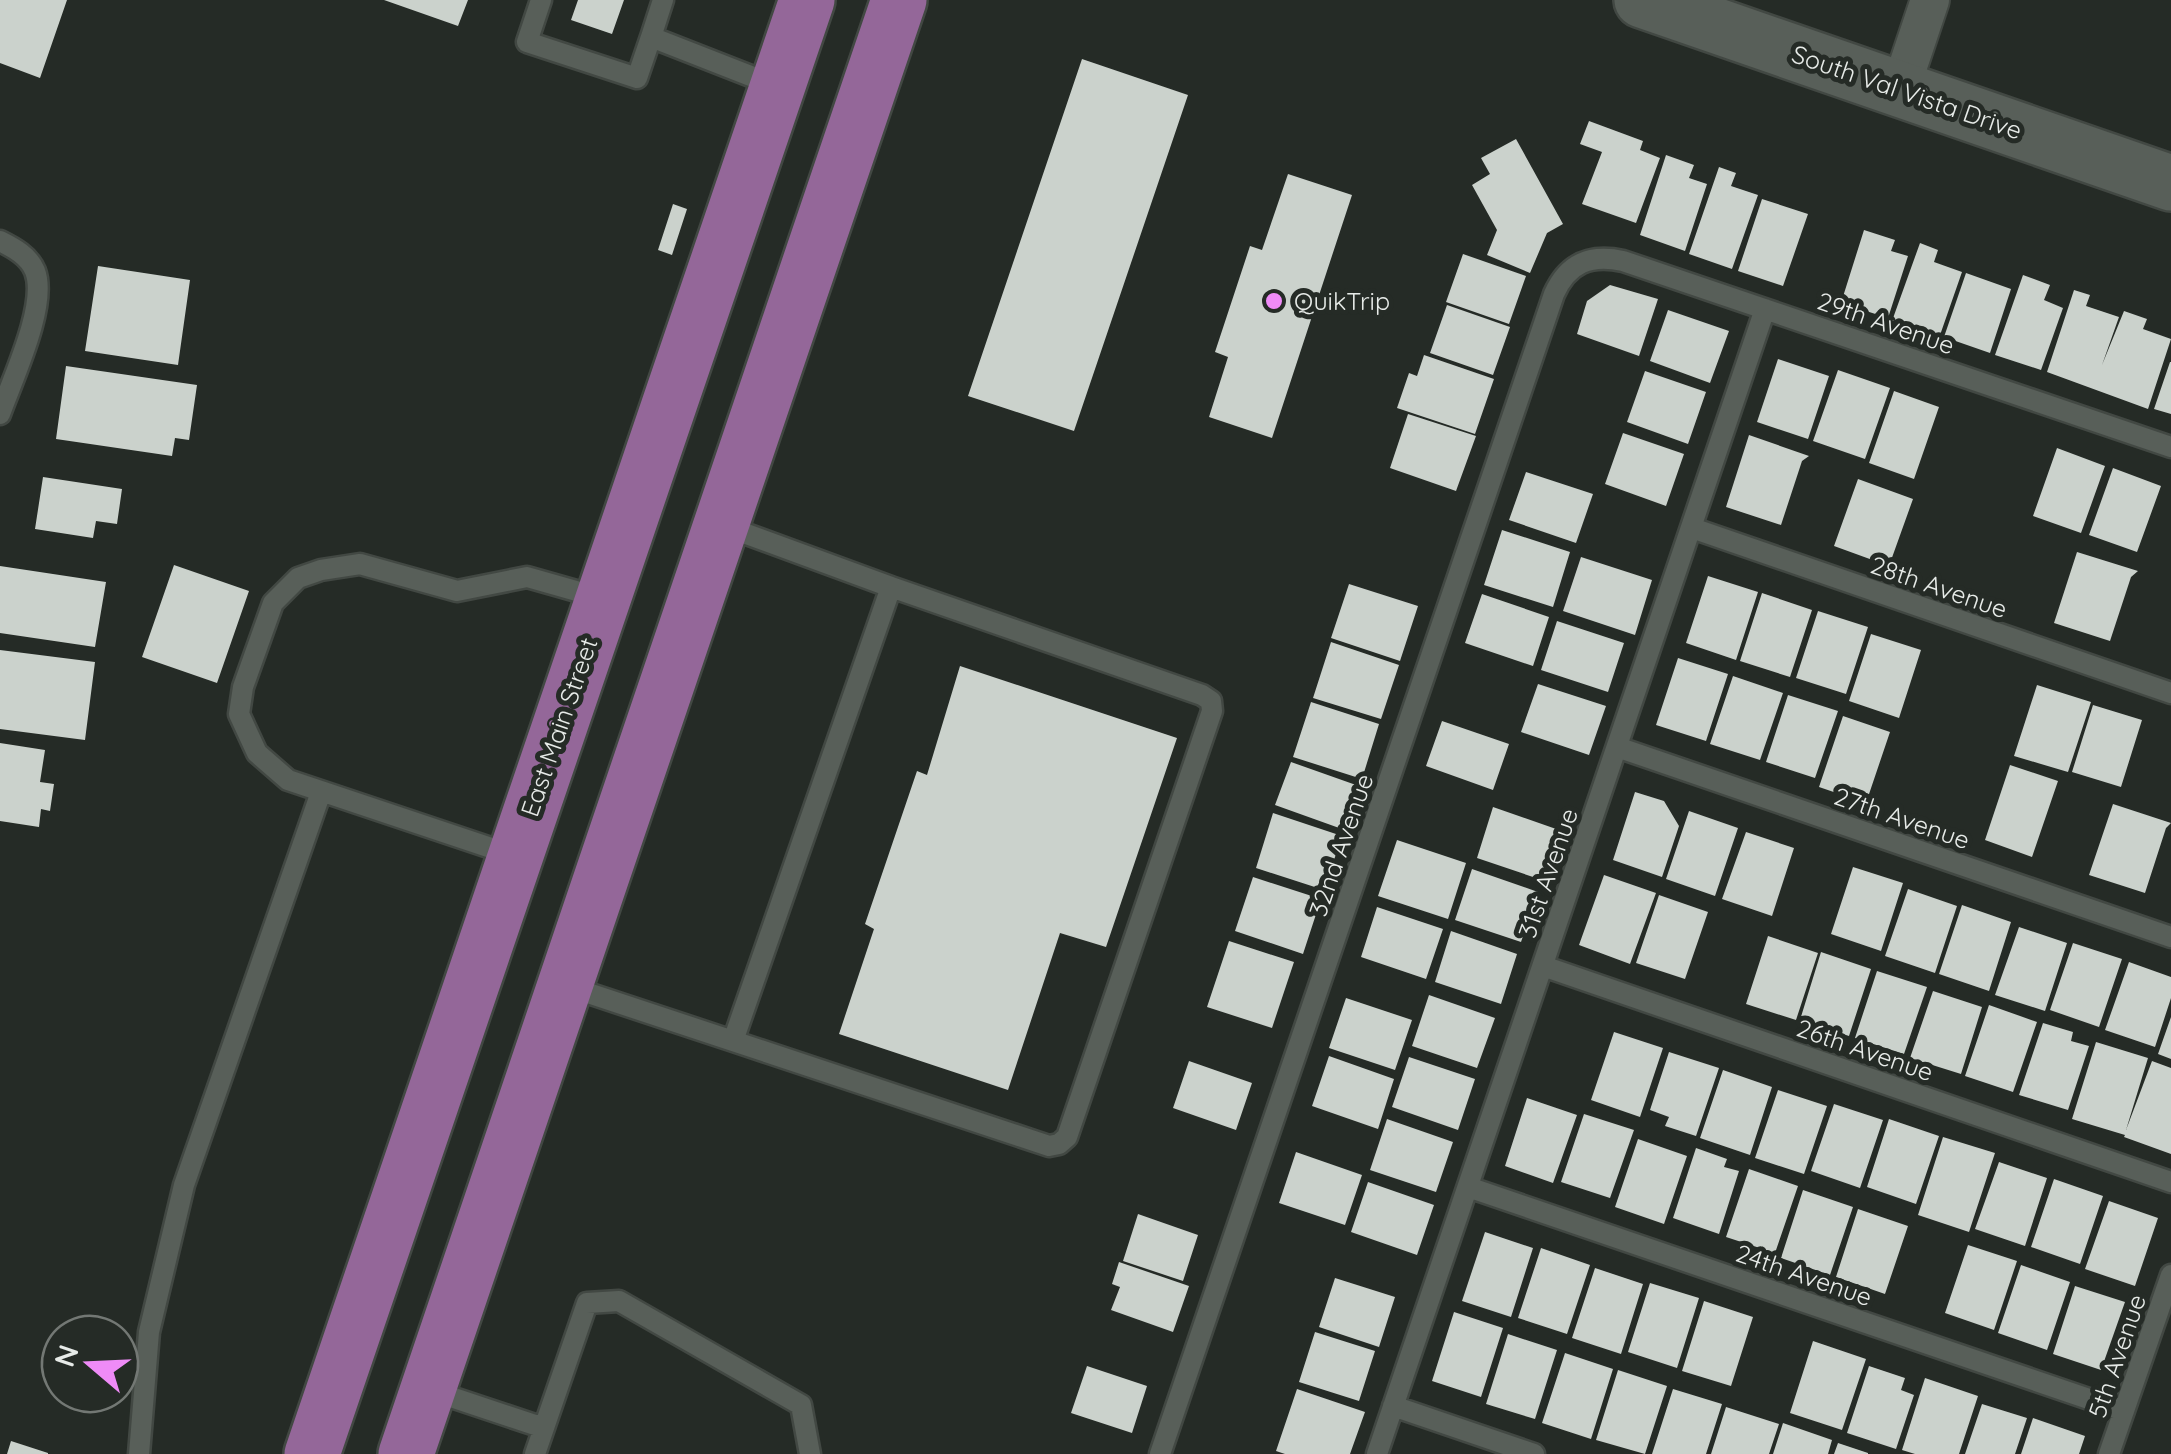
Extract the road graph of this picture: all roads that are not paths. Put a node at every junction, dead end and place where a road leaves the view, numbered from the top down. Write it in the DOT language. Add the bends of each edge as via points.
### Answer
graph roads {
  1 [pos="541,0"];
  2 [pos="663,0"];
  3 [pos="807,0"];
  4 [pos="899,0"];
  5 [pos="1642,0"];
  6 [pos="1930,0"];
  7 [pos="651,37"];
  8 [pos="778,86"];
  9 [pos="1900,90"];
  10 [pos="2171,183"];
  11 [pos="0,242"];
  12 [pos="1583,261"];
  13 [pos="1765,308"];
  14 [pos="0,414"];
  15 [pos="2171,447"];
  16 [pos="722,524"];
  17 [pos="1692,528"];
  18 [pos="890,587"];
  19 [pos="603,598"];
  20 [pos="2171,693"];
  21 [pos="1617,746"];
  22 [pos="321,792"];
  23 [pos="515,856"];
  24 [pos="2171,937"];
  25 [pos="1543,966"];
  26 [pos="565,986"];
  27 [pos="734,1041"];
  28 [pos="2171,1182"];
  29 [pos="1468,1186"];
  30 [pos="2171,1275"];
  31 [pos="2164,1319"];
  32 [pos="428,1390"];
  33 [pos="1394,1406"];
  34 [pos="2124,1411"];
  35 [pos="544,1428"];
  36 [pos="139,1454"];
  37 [pos="312,1454"];
  38 [pos="406,1454"];
  39 [pos="535,1454"];
  40 [pos="810,1454"];
  41 [pos="1160,1454"];
  42 [pos="1378,1454"];
  43 [pos="1534,1454"];
  44 [pos="2109,1454"];
  1 -- 7 [label="lane" via="527,42 637,78"];
  2 -- 7 [label="lane"];
  3 -- 8 [label="main road, East Main Street"];
  4 -- 16 [label="main road"];
  5 -- 9 [label="main road, South Val Vista Drive"];
  6 -- 9 [label="street"];
  7 -- 8 [label="lane"];
  8 -- 19 [label="main road, East Main Street"];
  9 -- 10 [label="main road, South Val Vista Drive"];
  11 -- 14 [label="lane" via="35,270 36,305"];
  12 -- 13 [label="lane, 29th Avenue" via="1623,261"];
  12 -- 41 [label="lane, 32nd Avenue" via="1554,294"];
  13 -- 15 [label="lane, 29th Avenue"];
  13 -- 17 [label="lane, 31st Avenue"];
  16 -- 18 [label="lane"];
  16 -- 26 [label="main road"];
  17 -- 20 [label="lane, 28th Avenue"];
  17 -- 21 [label="lane, 31st Avenue"];
  18 -- 27 [label="lane"];
  18 -- 27 [label="lane" via="1210,701 1212,711 1067,1137 1048,1146"];
  19 -- 22 [label="lane" via="527,577 458,591 360,564 298,578 273,603 242,687 239,714 257,753 288,780"];
  19 -- 23 [label="main road, East Main Street"];
  21 -- 24 [label="lane, 27th Avenue"];
  21 -- 25 [label="lane, 31st Avenue"];
  22 -- 23 [label="lane"];
  22 -- 36 [label="lane" via="184,1185 148,1332"];
  23 -- 37 [label="main road, East Main Street"];
  25 -- 28 [label="lane, 26th Avenue"];
  25 -- 29 [label="lane, 31st Avenue"];
  26 -- 27 [label="lane"];
  26 -- 32 [label="main road"];
  29 -- 33 [label="lane, 31st Avenue"];
  29 -- 34 [label="lane, 24th Avenue"];
  30 -- 31 [label="lane, 5th Avenue"];
  31 -- 34 [label="lane, 5th Avenue"];
  32 -- 35 [label="lane"];
  32 -- 38 [label="main road"];
  33 -- 42 [label="lane, 31st Avenue"];
  33 -- 43 [label="lane"];
  34 -- 44 [label="lane, 5th Avenue"];
  35 -- 39 [label="lane"];
  35 -- 40 [label="lane" via="587,1303 619,1301 801,1405"];
}
